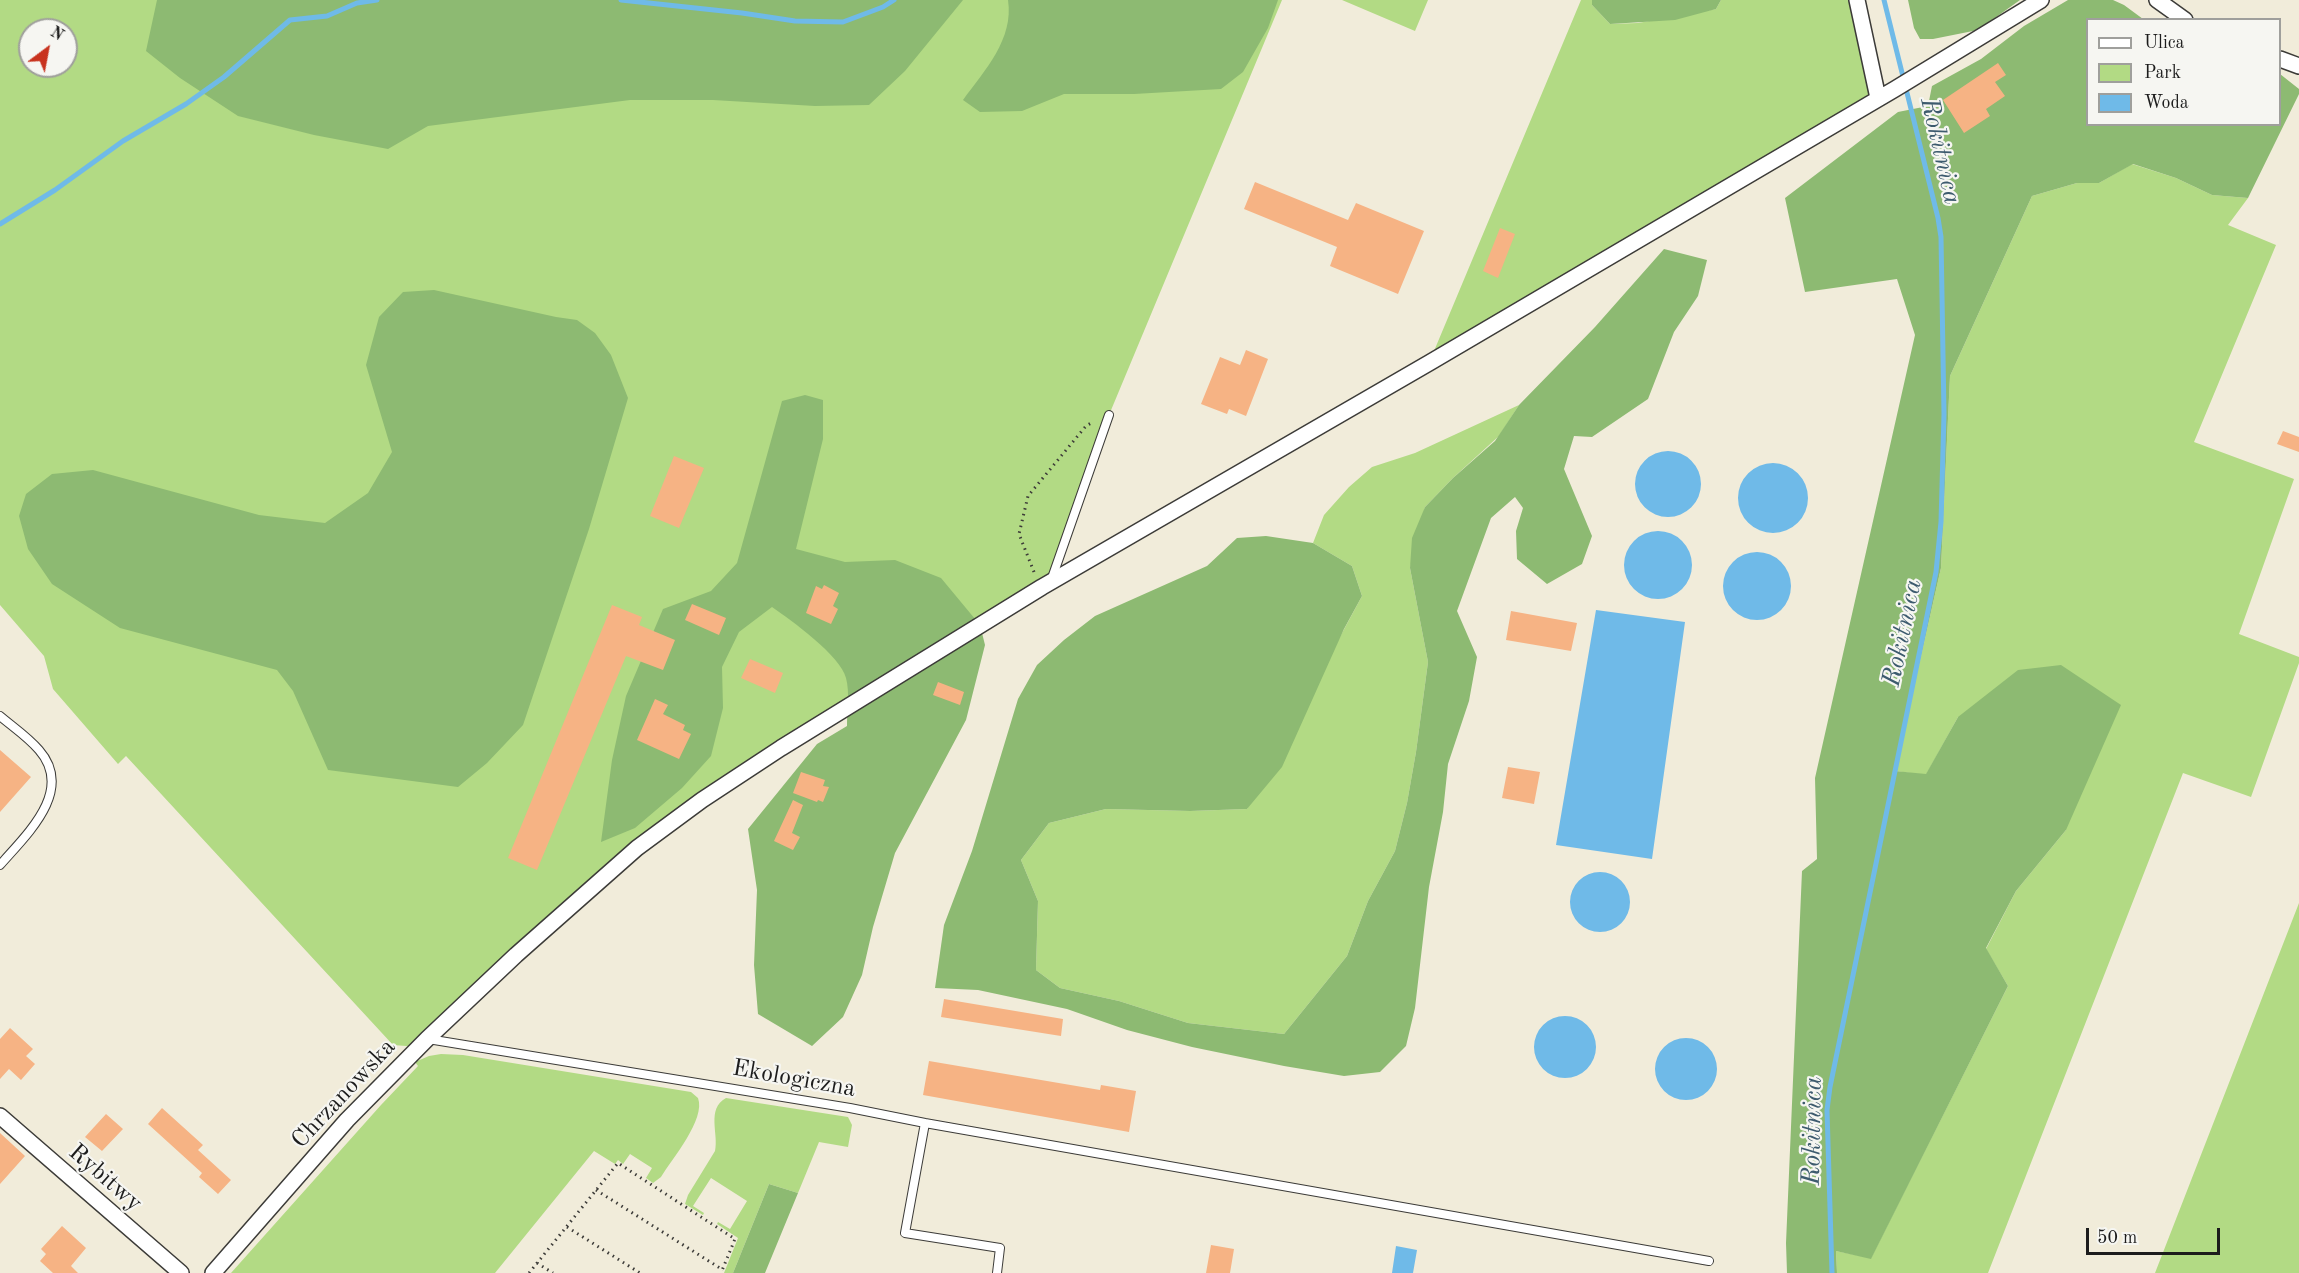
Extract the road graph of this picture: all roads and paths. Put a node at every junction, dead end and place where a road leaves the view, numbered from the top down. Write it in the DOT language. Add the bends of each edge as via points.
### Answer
graph roads {
  1 [pos="1857,0"];
  2 [pos="2041,0"];
  3 [pos="2157,0"];
  4 [pos="2182,18"];
  5 [pos="2281,58"];
  6 [pos="2299,66"];
  7 [pos="1878,98"];
  8 [pos="1109,415"];
  9 [pos="1047,584"];
  10 [pos="0,716"];
  11 [pos="0,865"];
  12 [pos="427,1039"];
  13 [pos="0,1116"];
  14 [pos="924,1123"];
  15 [pos="596,1190"];
  16 [pos="567,1227"];
  17 [pos="1709,1261"];
  18 [pos="537,1263"];
  19 [pos="722,1271"];
  20 [pos="181,1273"];
  21 [pos="213,1273"];
  22 [pos="529,1273"];
  23 [pos="553,1273"];
  24 [pos="640,1273"];
  25 [pos="997,1273"];
  1 -- 7 [label="street"];
  2 -- 7 [label="street, Chrzanowska"];
  3 -- 4 [label="street"];
  5 -- 6 [label="street"];
  7 -- 9 [label="street, Chrzanowska"];
  8 -- 9 [label="lane"];
  8 -- 9 [label="path" via="1086,426 1028,496 1019,534 1029,562"];
  9 -- 12 [label="street, Chrzanowska" via="702,800 637,848"];
  10 -- 11 [label="lane" via="39,750 50,768 52,790 37,823"];
  12 -- 14 [label="lane, Ekologiczna"];
  12 -- 21 [label="street, Chrzanowska" via="347,1120"];
  13 -- 20 [label="street, Rybitwy"];
  14 -- 17 [label="lane, Ekologiczna"];
  14 -- 25 [label="lane" via="905,1233 1000,1248"];
  15 -- 16 [label="path"];
  15 -- 19 [label="path"];
  15 -- 19 [label="path" via="618,1163 735,1239"];
  16 -- 18 [label="path"];
  16 -- 24 [label="path"];
  18 -- 22 [label="path"];
  18 -- 23 [label="path"];
}
